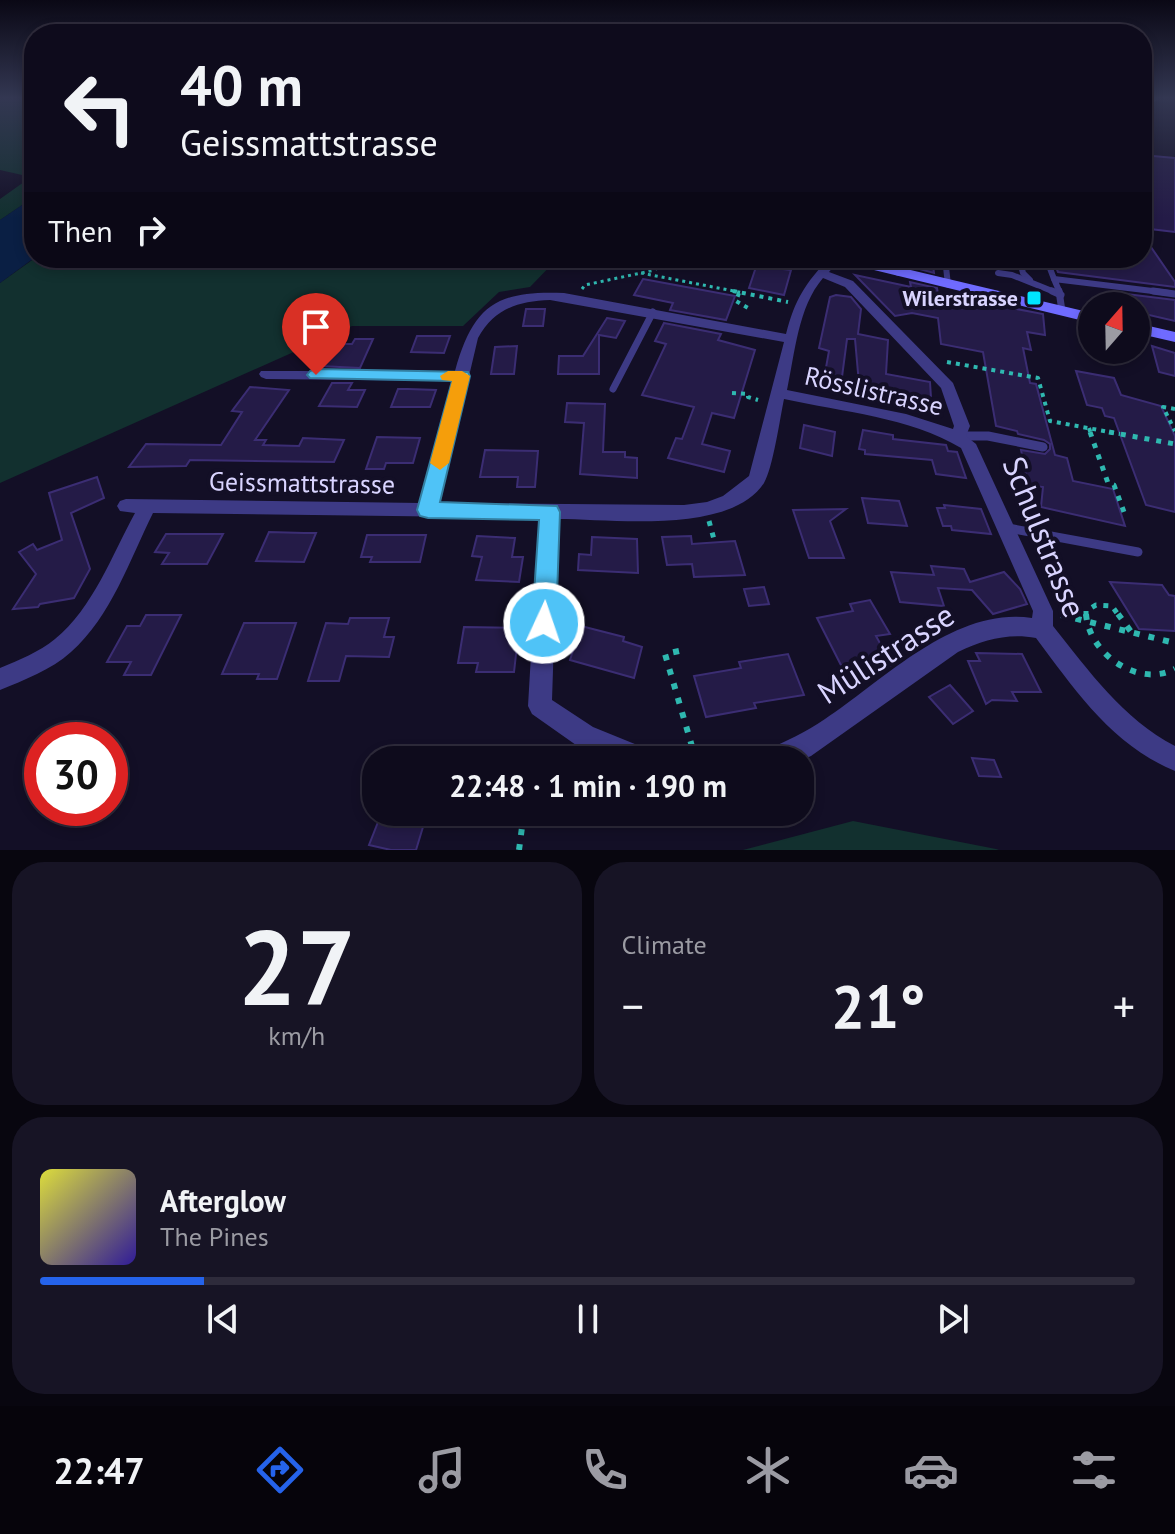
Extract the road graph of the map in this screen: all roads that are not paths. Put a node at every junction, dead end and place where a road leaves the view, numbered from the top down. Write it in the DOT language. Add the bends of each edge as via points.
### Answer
graph roads {
  1 [pos="826,268"];
  2 [pos="911,268"];
  3 [pos="948,268"];
  4 [pos="1022,268"];
  5 [pos="1049,268"];
  6 [pos="821,273"];
  7 [pos="998,273"];
  8 [pos="1054,279"];
  9 [pos="1033,284"];
  10 [pos="948,285"];
  11 [pos="1175,294"];
  12 [pos="1062,303"];
  13 [pos="1078,311"];
  14 [pos="653,312"];
  15 [pos="1150,331"];
  16 [pos="1175,337"];
  17 [pos="790,339"];
  18 [pos="266,374"];
  19 [pos="462,376"];
  20 [pos="613,389"];
  21 [pos="772,397"];
  22 [pos="958,436"];
  23 [pos="1043,447"];
  24 [pos="428,510"];
  25 [pos="549,512"];
  26 [pos="1008,528"];
  27 [pos="1138,552"];
  28 [pos="1051,622"];
  29 [pos="0,679"];
  30 [pos="609,746"];
  31 [pos="806,746"];
  32 [pos="1175,759"];
  1 -- 6 [label="street, Geissmattstrasse"];
  2 -- 10 [label="main road"];
  3 -- 10 [label="lane"];
  4 -- 9 [label="lane"];
  5 -- 8 [label="lane"];
  6 -- 17 [label="street, Geissmattstrasse" via="800,305"];
  6 -- 22 [label="street" via="849,284 948,386 962,426"];
  7 -- 9 [label="lane"];
  8 -- 11 [label="lane"];
  8 -- 12 [label="lane"];
  9 -- 12 [label="lane"];
  10 -- 12 [label="main road"];
  12 -- 13 [label="main road"];
  14 -- 17 [label="street"];
  14 -- 19 [label="street" via="564,297 518,298 500,305 477,326"];
  14 -- 20 [label="lane"];
  15 -- 16 [label="main road"];
  17 -- 21 [label="street, Geissmattstrasse"];
  18 -- 19 [label="street"];
  19 -- 24 [label="street"];
  21 -- 22 [label="street, Rösslistrasse"];
  21 -- 25 [label="street, Geissmattstrasse" via="757,479 738,499 679,513"];
  22 -- 23 [label="lane"];
  22 -- 26 [label="street, Schulstrasse" via="974,451"];
  24 -- 25 [label="street, Geissmattstrasse"];
  24 -- 29 [label="street, Geissmattstrasse" via="136,507 86,620 44,659"];
  25 -- 30 [label="street" via="540,706"];
  26 -- 27 [label="lane"];
  26 -- 28 [label="street, Schulstrasse"];
  28 -- 31 [label="street, Mülistrasse" via="981,632 943,649"];
  28 -- 32 [label="street, Schulstrasse" via="1088,692 1132,732"];
}
